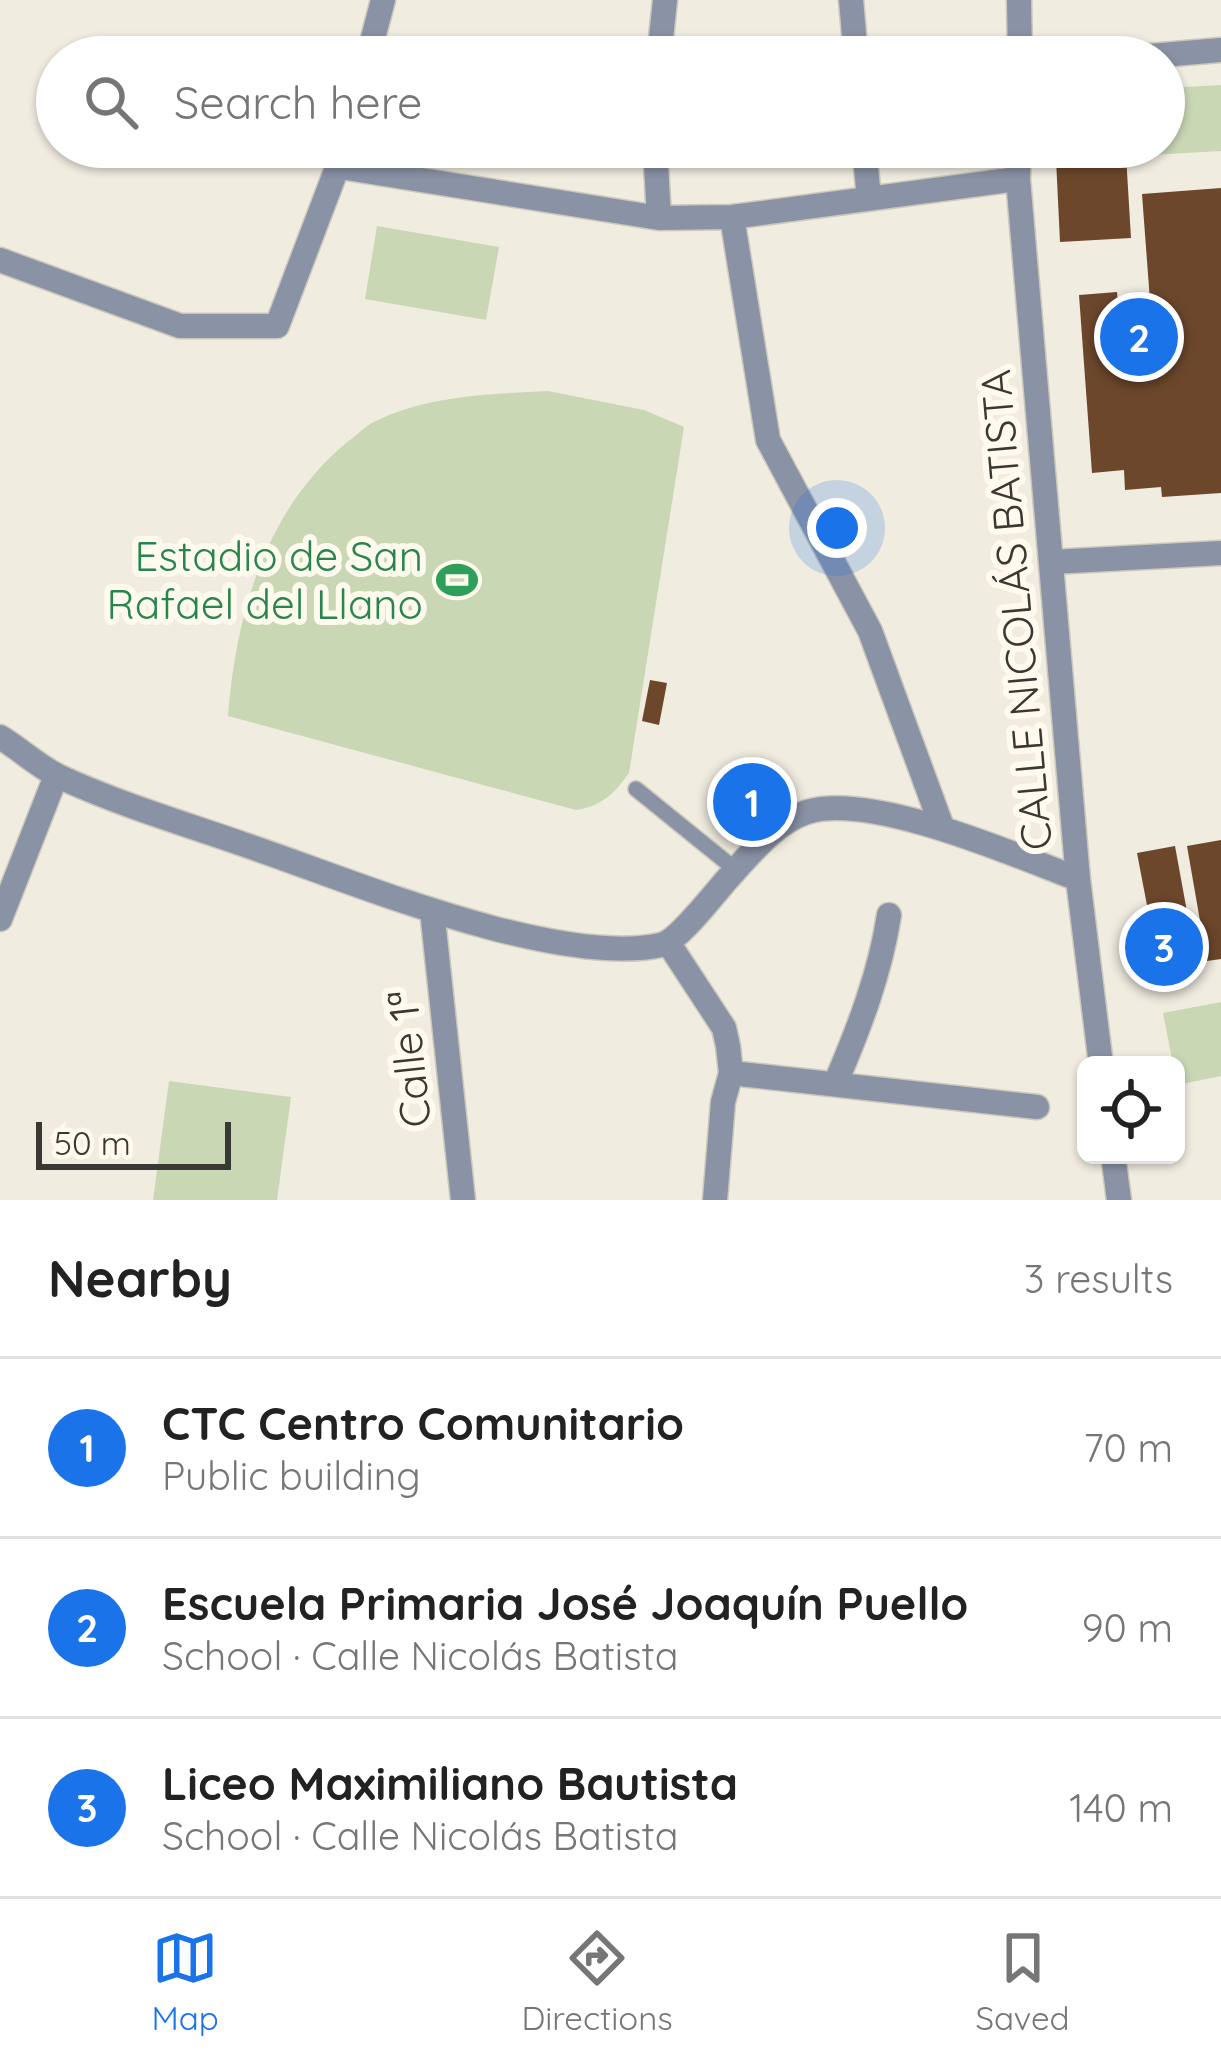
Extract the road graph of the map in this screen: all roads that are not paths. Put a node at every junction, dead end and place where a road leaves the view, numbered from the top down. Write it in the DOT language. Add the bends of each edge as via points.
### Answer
graph roads {
  1 [pos="382,0"];
  2 [pos="665,0"];
  3 [pos="850,0"];
  4 [pos="1019,0"];
  5 [pos="373,36"];
  6 [pos="661,36"];
  7 [pos="854,36"];
  8 [pos="1020,36"];
  9 [pos="1221,50"];
  10 [pos="1185,53"];
  11 [pos="339,168"];
  12 [pos="400,168"];
  13 [pos="656,168"];
  14 [pos="866,168"];
  15 [pos="1018,168"];
  16 [pos="1018,179"];
  17 [pos="869,198"];
  18 [pos="732,217"];
  19 [pos="659,218"];
  20 [pos="0,260"];
  21 [pos="1221,553"];
  22 [pos="1052,562"];
  23 [pos="0,737"];
  24 [pos="56,776"];
  25 [pos="636,789"];
  26 [pos="942,827"];
  27 [pos="736,870"];
  28 [pos="1078,879"];
  29 [pos="433,910"];
  30 [pos="889,915"];
  31 [pos="0,919"];
  32 [pos="669,944"];
  33 [pos="1100,1056"];
  34 [pos="731,1073"];
  35 [pos="836,1082"];
  36 [pos="1037,1107"];
  37 [pos="1114,1164"];
  38 [pos="463,1200"];
  39 [pos="715,1200"];
  40 [pos="1119,1200"];
  1 -- 5 [label="street"];
  2 -- 6 [label="street"];
  3 -- 7 [label="street"];
  4 -- 8 [label="street"];
  9 -- 10 [label="street"];
  11 -- 20 [label="street" via="277,326 180,326"];
  12 -- 19 [label="street"];
  13 -- 19 [label="street"];
  14 -- 17 [label="street"];
  15 -- 16 [label="street, CALLE NICOLÁS BATISTA"];
  16 -- 17 [label="street"];
  16 -- 22 [label="street, CALLE NICOLÁS BATISTA"];
  17 -- 18 [label="street"];
  18 -- 19 [label="street"];
  18 -- 26 [label="street" via="768,440 870,631"];
  21 -- 22 [label="street"];
  22 -- 28 [label="street, CALLE NICOLÁS BATISTA"];
  23 -- 24 [label="street"];
  24 -- 29 [label="street"];
  24 -- 31 [label="street"];
  25 -- 27 [label="lane"];
  26 -- 27 [label="street" via="850,808 807,812 772,832"];
  26 -- 28 [label="street"];
  27 -- 32 [label="street"];
  28 -- 33 [label="street, CALLE NICOLÁS BATISTA"];
  29 -- 32 [label="street" via="585,945"];
  29 -- 38 [label="street, Calle 1ª"];
  30 -- 35 [label="street" via="860,1027"];
  32 -- 34 [label="street" via="724,1028"];
  34 -- 35 [label="street"];
  34 -- 39 [label="street"];
  35 -- 36 [label="street"];
  37 -- 40 [label="street"];
}
